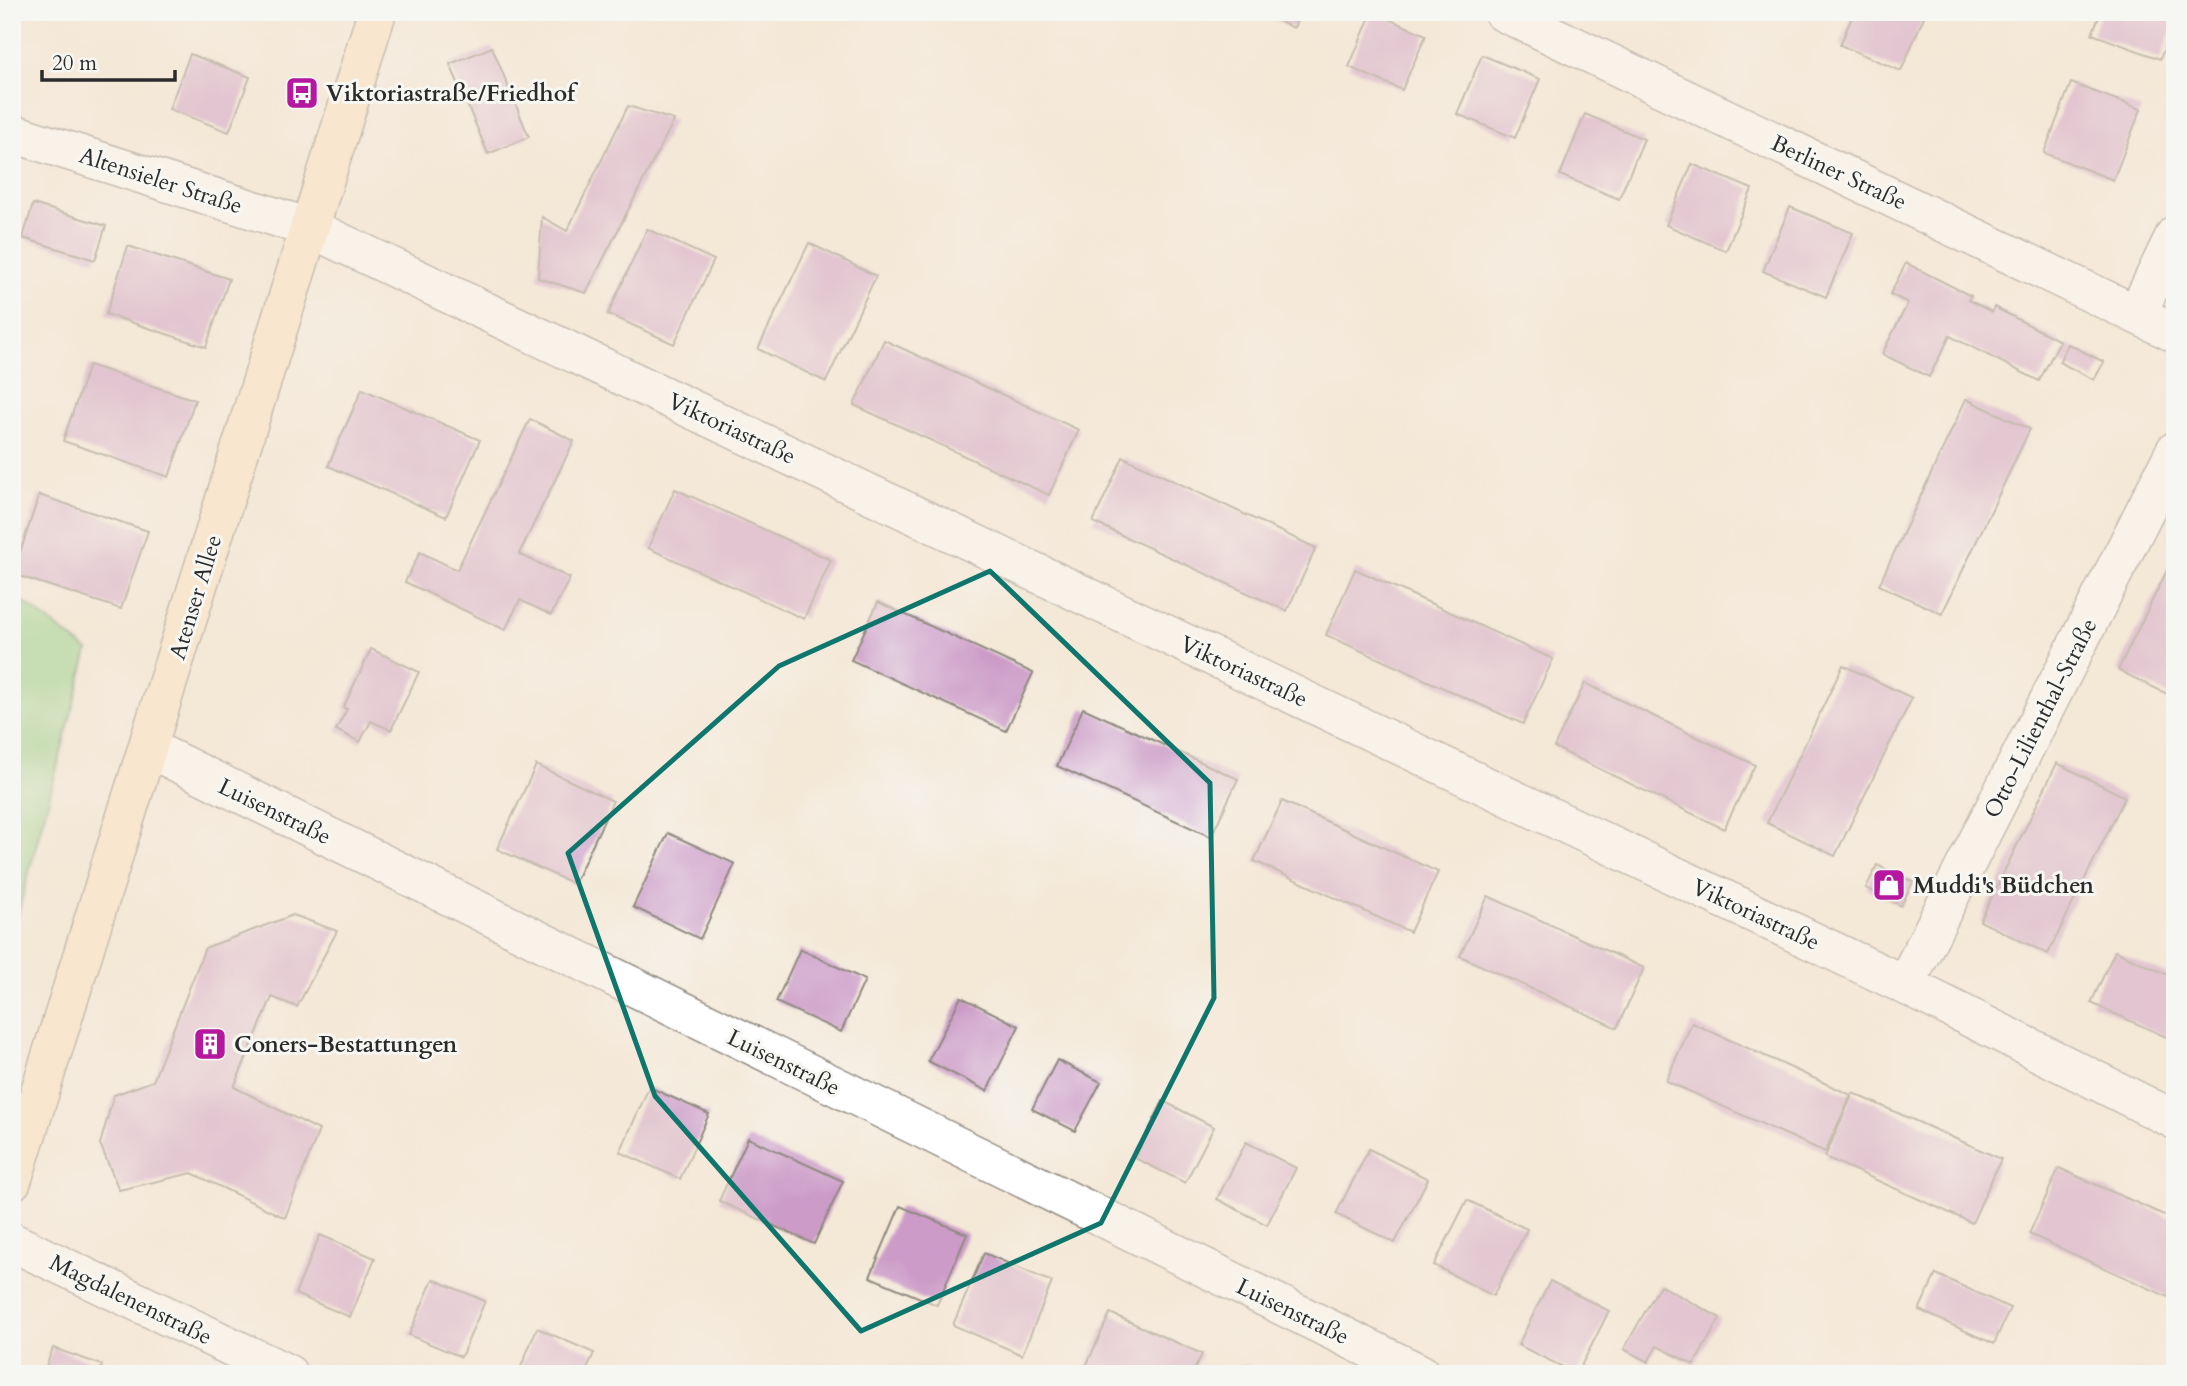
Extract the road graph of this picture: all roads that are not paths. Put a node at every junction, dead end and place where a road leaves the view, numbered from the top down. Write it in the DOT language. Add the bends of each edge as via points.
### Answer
graph roads {
  1 [pos="377,12"];
  2 [pos="1503,12"];
  3 [pos="12,132"];
  4 [pos="310,228"];
  5 [pos="2175,235"];
  6 [pos="2137,314"];
  7 [pos="2175,333"];
  8 [pos="2175,451"];
  9 [pos="148,748"];
  10 [pos="1905,985"];
  11 [pos="2175,1120"];
  12 [pos="12,1181"];
  13 [pos="12,1242"];
  14 [pos="288,1374"];
  15 [pos="1421,1374"];
  1 -- 4 [label="street, Atenser Allee"];
  2 -- 6 [label="street, Berliner Straße"];
  3 -- 4 [label="street, Altensieler Straße"];
  4 -- 9 [label="street, Atenser Allee"];
  4 -- 10 [label="street, Viktoriastraße"];
  5 -- 6 [label="street"];
  6 -- 7 [label="street, Berliner Straße"];
  8 -- 10 [label="street, Otto-Lilienthal-Straße"];
  9 -- 12 [label="street, Atenser Allee"];
  9 -- 15 [label="street, Luisenstraße"];
  10 -- 11 [label="street, Viktoriastraße"];
  13 -- 14 [label="street, Magdalenenstraße"];
}
